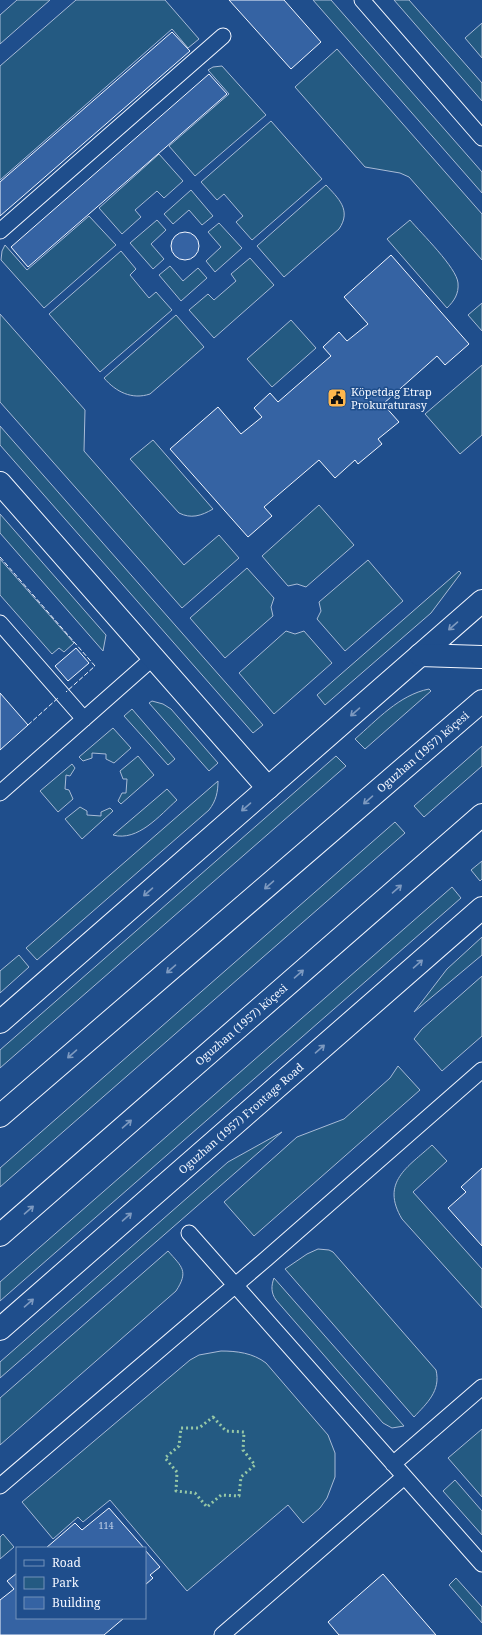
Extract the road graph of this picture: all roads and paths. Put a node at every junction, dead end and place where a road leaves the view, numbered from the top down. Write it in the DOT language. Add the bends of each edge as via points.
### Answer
graph roads {
  1 [pos="362,0"];
  2 [pos="223,36"];
  3 [pos="482,138"];
  4 [pos="0,231"];
  5 [pos="0,483"];
  6 [pos="482,601"];
  7 [pos="0,624"];
  8 [pos="420,655"];
  9 [pos="482,657"];
  10 [pos="153,658"];
  11 [pos="482,701"];
  12 [pos="84,719"];
  13 [pos="268,788"];
  14 [pos="0,793"];
  15 [pos="482,815"];
  16 [pos="482,908"];
  17 [pos="0,1022"];
  18 [pos="482,1070"];
  19 [pos="0,1116"];
  20 [pos="189,1233"];
  21 [pos="0,1235"];
  22 [pos="235,1286"];
  23 [pos="0,1328"];
  24 [pos="482,1387"];
  25 [pos="393,1464"];
  26 [pos="404,1477"];
  27 [pos="0,1486"];
  28 [pos="482,1564"];
  29 [pos="222,1635"];
  1 -- 3 [label="lane"];
  2 -- 4 [label="lane"];
  5 -- 10 [label="street"];
  6 -- 8 [label="street, one-way"];
  7 -- 12 [label="lane"];
  8 -- 9 [label="street"];
  8 -- 13 [label="street, one-way"];
  10 -- 12 [label="lane"];
  10 -- 13 [label="street"];
  11 -- 19 [label="street, Oguzhan (1957) köçesi, one-way"];
  12 -- 14 [label="lane"];
  13 -- 17 [label="street, one-way"];
  21 -- 15 [label="street, Oguzhan (1957) köçesi, one-way"];
  23 -- 16 [label="street, Oguzhan (1957) Frontage Road, one-way"];
  18 -- 22 [label="lane"];
  20 -- 22 [label="lane"];
  22 -- 25 [label="lane"];
  22 -- 27 [label="lane"];
  24 -- 25 [label="lane"];
  25 -- 26 [label="lane"];
  26 -- 28 [label="lane"];
  26 -- 29 [label="lane"];
}
